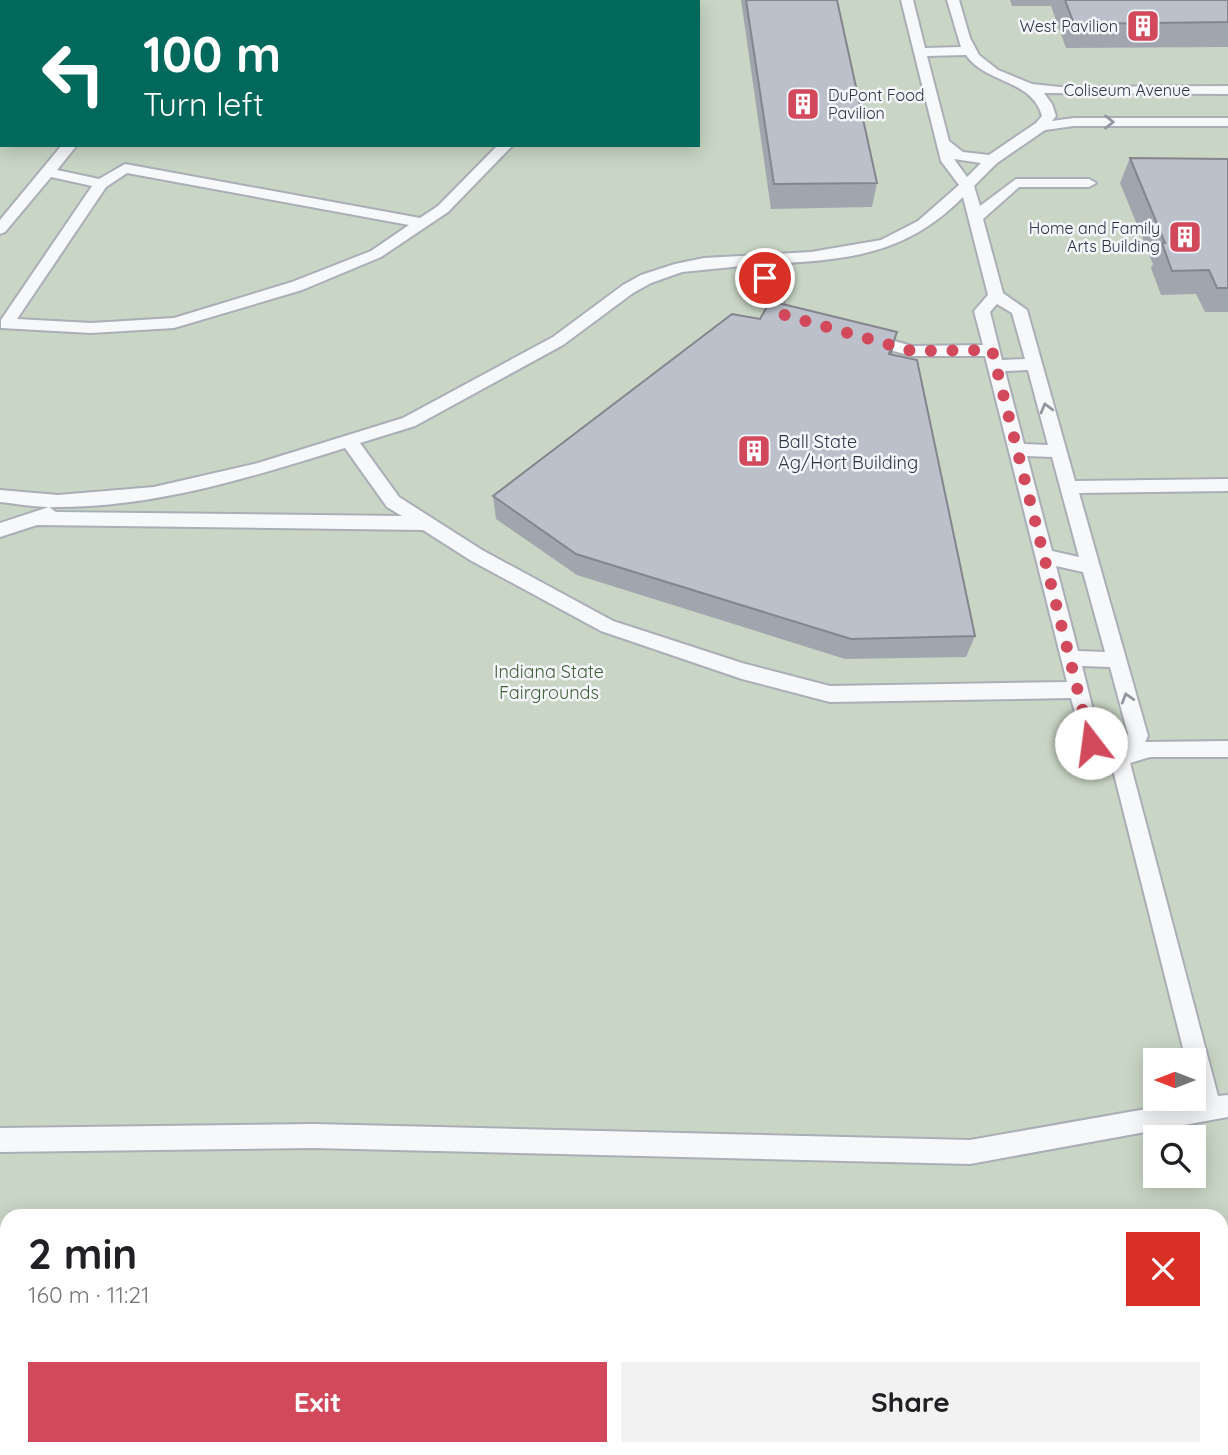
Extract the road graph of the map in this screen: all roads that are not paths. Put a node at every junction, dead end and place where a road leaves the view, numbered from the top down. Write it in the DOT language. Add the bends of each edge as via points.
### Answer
graph roads {
  1 [pos="907,0"];
  2 [pos="953,0"];
  3 [pos="969,51"];
  4 [pos="920,52"];
  5 [pos="1026,87"];
  6 [pos="1228,90"];
  7 [pos="1217,109"];
  8 [pos="1041,126"];
  9 [pos="943,143"];
  10 [pos="68,147"];
  11 [pos="504,147"];
  12 [pos="992,160"];
  13 [pos="47,172"];
  14 [pos="101,184"];
  15 [pos="1089,184"];
  16 [pos="967,186"];
  17 [pos="975,217"];
  18 [pos="421,223"];
  19 [pos="0,229"];
  20 [pos="757,259"];
  21 [pos="996,296"];
  22 [pos="807,322"];
  23 [pos="859,336"];
  24 [pos="994,358"];
  25 [pos="1033,364"];
  26 [pos="349,441"];
  27 [pos="1017,450"];
  28 [pos="1057,451"];
  29 [pos="1068,486"];
  30 [pos="1227,489"];
  31 [pos="0,496"];
  32 [pos="102,497"];
  33 [pos="37,518"];
  34 [pos="425,523"];
  35 [pos="0,530"];
  36 [pos="1043,556"];
  37 [pos="1089,566"];
  38 [pos="1069,658"];
  39 [pos="1115,660"];
  40 [pos="1077,690"];
  41 [pos="1228,749"];
  42 [pos="1119,757"];
  43 [pos="1219,1107"];
  44 [pos="0,1140"];
  1 -- 4 [label="lane"];
  2 -- 3 [label="lane"];
  3 -- 4 [label="lane"];
  3 -- 5 [label="lane" via="984,67"];
  4 -- 9 [label="lane"];
  5 -- 7 [label="lane, Coliseum Avenue"];
  5 -- 8 [label="lane" via="1046,103 1049,116"];
  6 -- 7 [label="lane, Coliseum Avenue"];
  8 -- 7 [label="lane, Coliseum Avenue, one-way"];
  8 -- 12 [label="lane"];
  9 -- 12 [label="lane" via="960,156"];
  9 -- 16 [label="lane" via="948,160"];
  10 -- 13 [label="lane"];
  11 -- 18 [label="lane" via="443,209"];
  12 -- 16 [label="lane"];
  13 -- 14 [label="lane"];
  13 -- 19 [label="lane"];
  14 -- 18 [label="lane" via="125,168"];
  14 -- 18 [label="lane" via="6,324 92,328 174,323 297,286 376,254"];
  15 -- 17 [label="lane" via="1016,183"];
  16 -- 17 [label="lane"];
  16 -- 20 [label="lane" via="923,224 885,244 811,257"];
  17 -- 21 [label="lane"];
  20 -- 22 [label="lane" via="781,314"];
  20 -- 26 [label="lane" via="680,267 646,279 558,341 485,383 409,422"];
  21 -- 24 [label="lane" via="982,311"];
  21 -- 25 [label="lane" via="1019,310"];
  23 -- 24 [label="lane" via="912,351"];
  24 -- 25 [label="lane"];
  24 -- 27 [label="lane"];
  28 -- 25 [label="lane, one-way"];
  26 -- 32 [label="lane" via="232,475 154,492"];
  26 -- 34 [label="lane" via="393,502"];
  27 -- 28 [label="lane"];
  27 -- 36 [label="lane"];
  28 -- 29 [label="lane"];
  29 -- 30 [label="lane"];
  29 -- 37 [label="lane"];
  31 -- 32 [label="lane" via="58,501"];
  32 -- 33 [label="lane"];
  33 -- 34 [label="lane"];
  33 -- 35 [label="lane"];
  34 -- 40 [label="lane" via="607,626 742,671 830,694"];
  36 -- 37 [label="lane"];
  36 -- 38 [label="lane"];
  37 -- 39 [label="lane"];
  38 -- 39 [label="lane"];
  38 -- 40 [label="lane"];
  42 -- 39 [label="lane, one-way" via="1138,736"];
  40 -- 42 [label="lane" via="1091,743"];
  41 -- 42 [label="lane" via="1150,750"];
  42 -- 43 [label="lane"];
  43 -- 44 [label="lane" via="971,1152 314,1136"];
}
